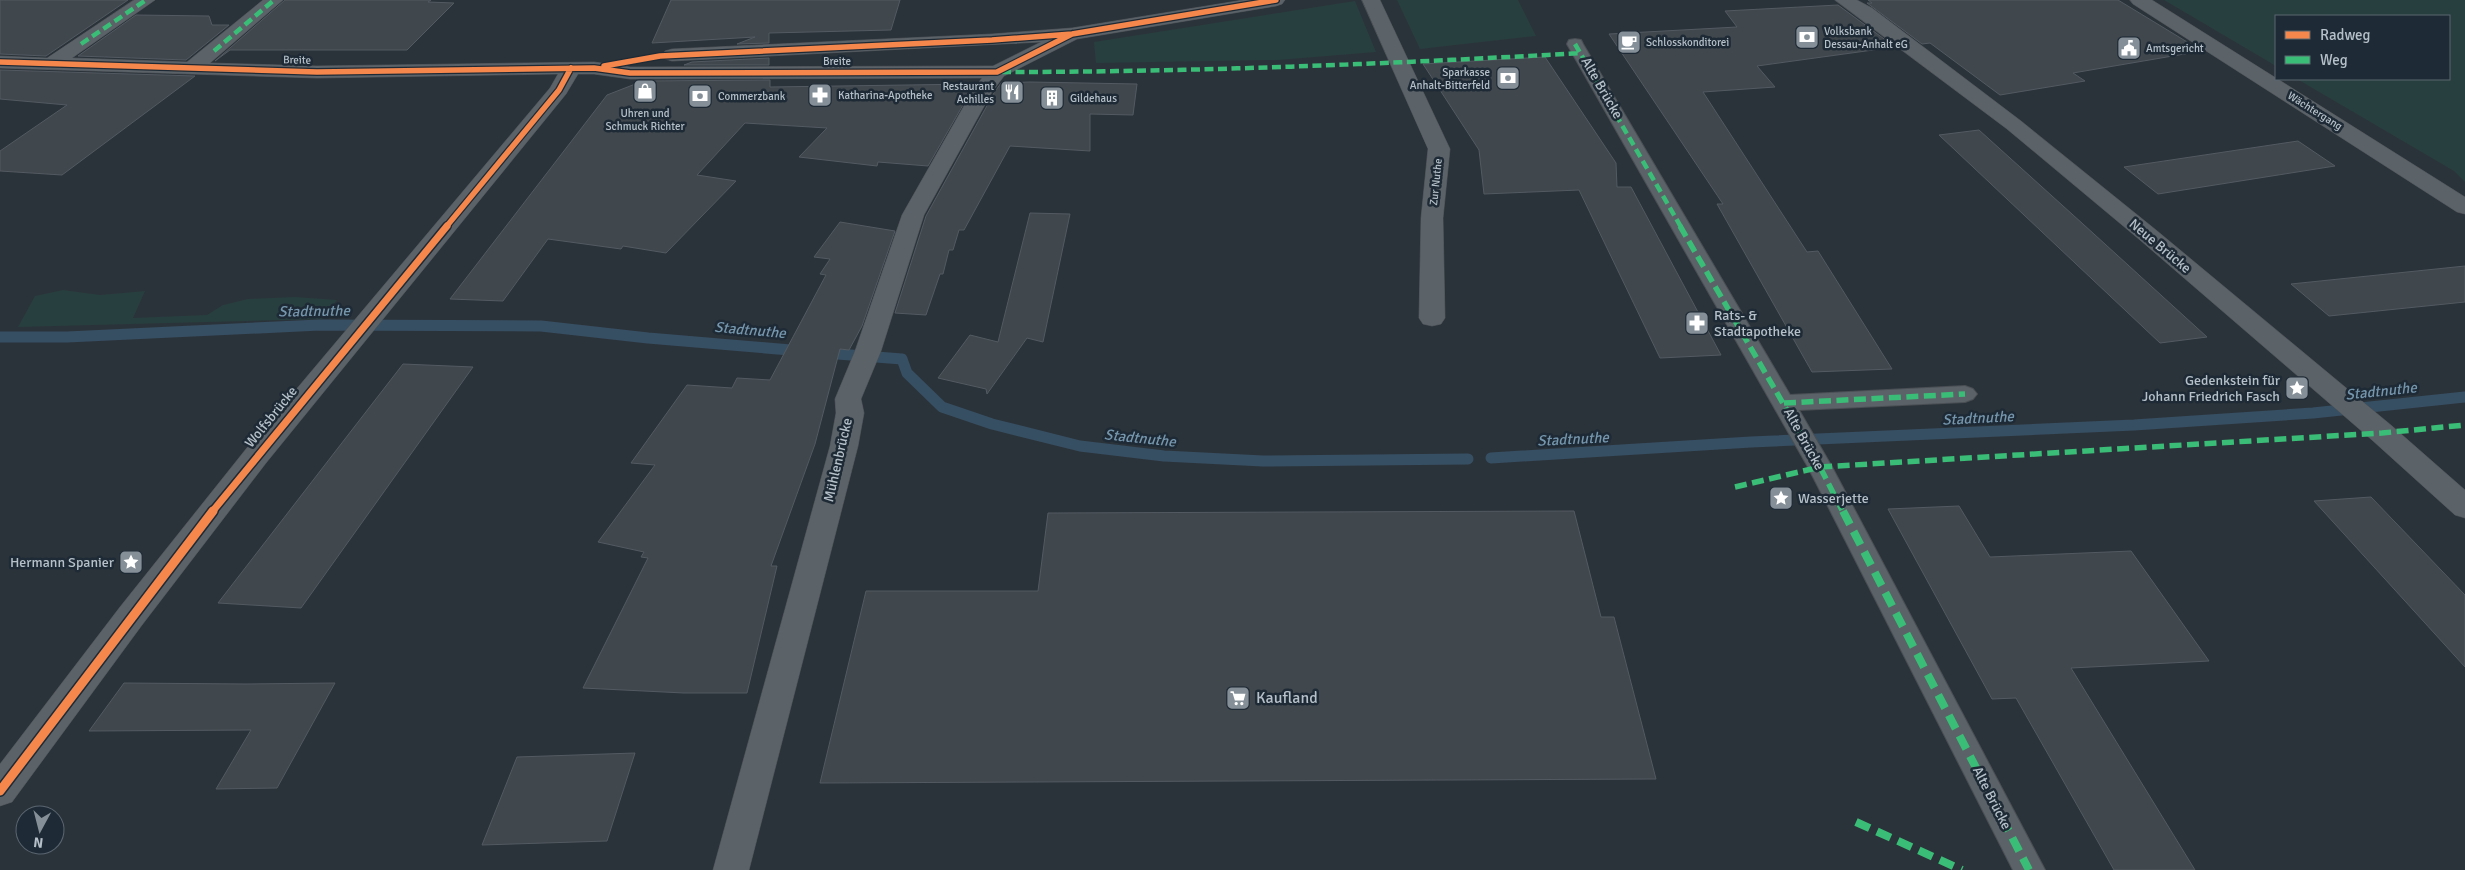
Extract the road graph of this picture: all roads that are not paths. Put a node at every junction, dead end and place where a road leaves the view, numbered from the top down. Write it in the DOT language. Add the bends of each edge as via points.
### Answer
graph roads {
  1 [pos="146,0"];
  2 [pos="274,0"];
  3 [pos="1276,0"];
  4 [pos="1371,0"];
  5 [pos="1844,0"];
  6 [pos="2139,0"];
  7 [pos="1072,34"];
  8 [pos="1576,44"];
  9 [pos="0,62"];
  10 [pos="51,64"];
  11 [pos="571,68"];
  12 [pos="594,68"];
  13 [pos="190,69"];
  14 [pos="997,72"];
  15 [pos="2465,207"];
  16 [pos="1432,318"];
  17 [pos="1965,394"];
  18 [pos="1784,403"];
  19 [pos="2465,507"];
  20 [pos="0,791"];
  21 [pos="731,870"];
  22 [pos="2029,870"];
  1 -- 10 [label="street"];
  2 -- 13 [label="street"];
  3 -- 7 [label="street, Breite"];
  4 -- 16 [label="street, Zur Nuthe" via="1439,149 1432,218"];
  5 -- 19 [label="street, Neue Brücke" via="1865,12 2014,125 2376,428"];
  6 -- 15 [label="street, Wächtergang"];
  7 -- 12 [label="street, Breite" via="660,56"];
  7 -- 14 [label="street, Breite"];
  8 -- 18 [label="street, Alte Brücke"];
  9 -- 10 [label="street, Breite"];
  10 -- 13 [label="street, Breite"];
  11 -- 12 [label="street, Breite"];
  11 -- 13 [label="street, Breite" via="326,72"];
  11 -- 20 [label="street, Wolfsbrücke" via="558,90 342,349 131,616"];
  12 -- 14 [label="street, Breite" via="630,73"];
  14 -- 21 [label="street, Mühlenbrücke" via="983,90 913,214 868,351 856,375 848,399 850,414 841,455"];
  17 -- 18 [label="street"];
  18 -- 22 [label="street, Alte Brücke"];
}
